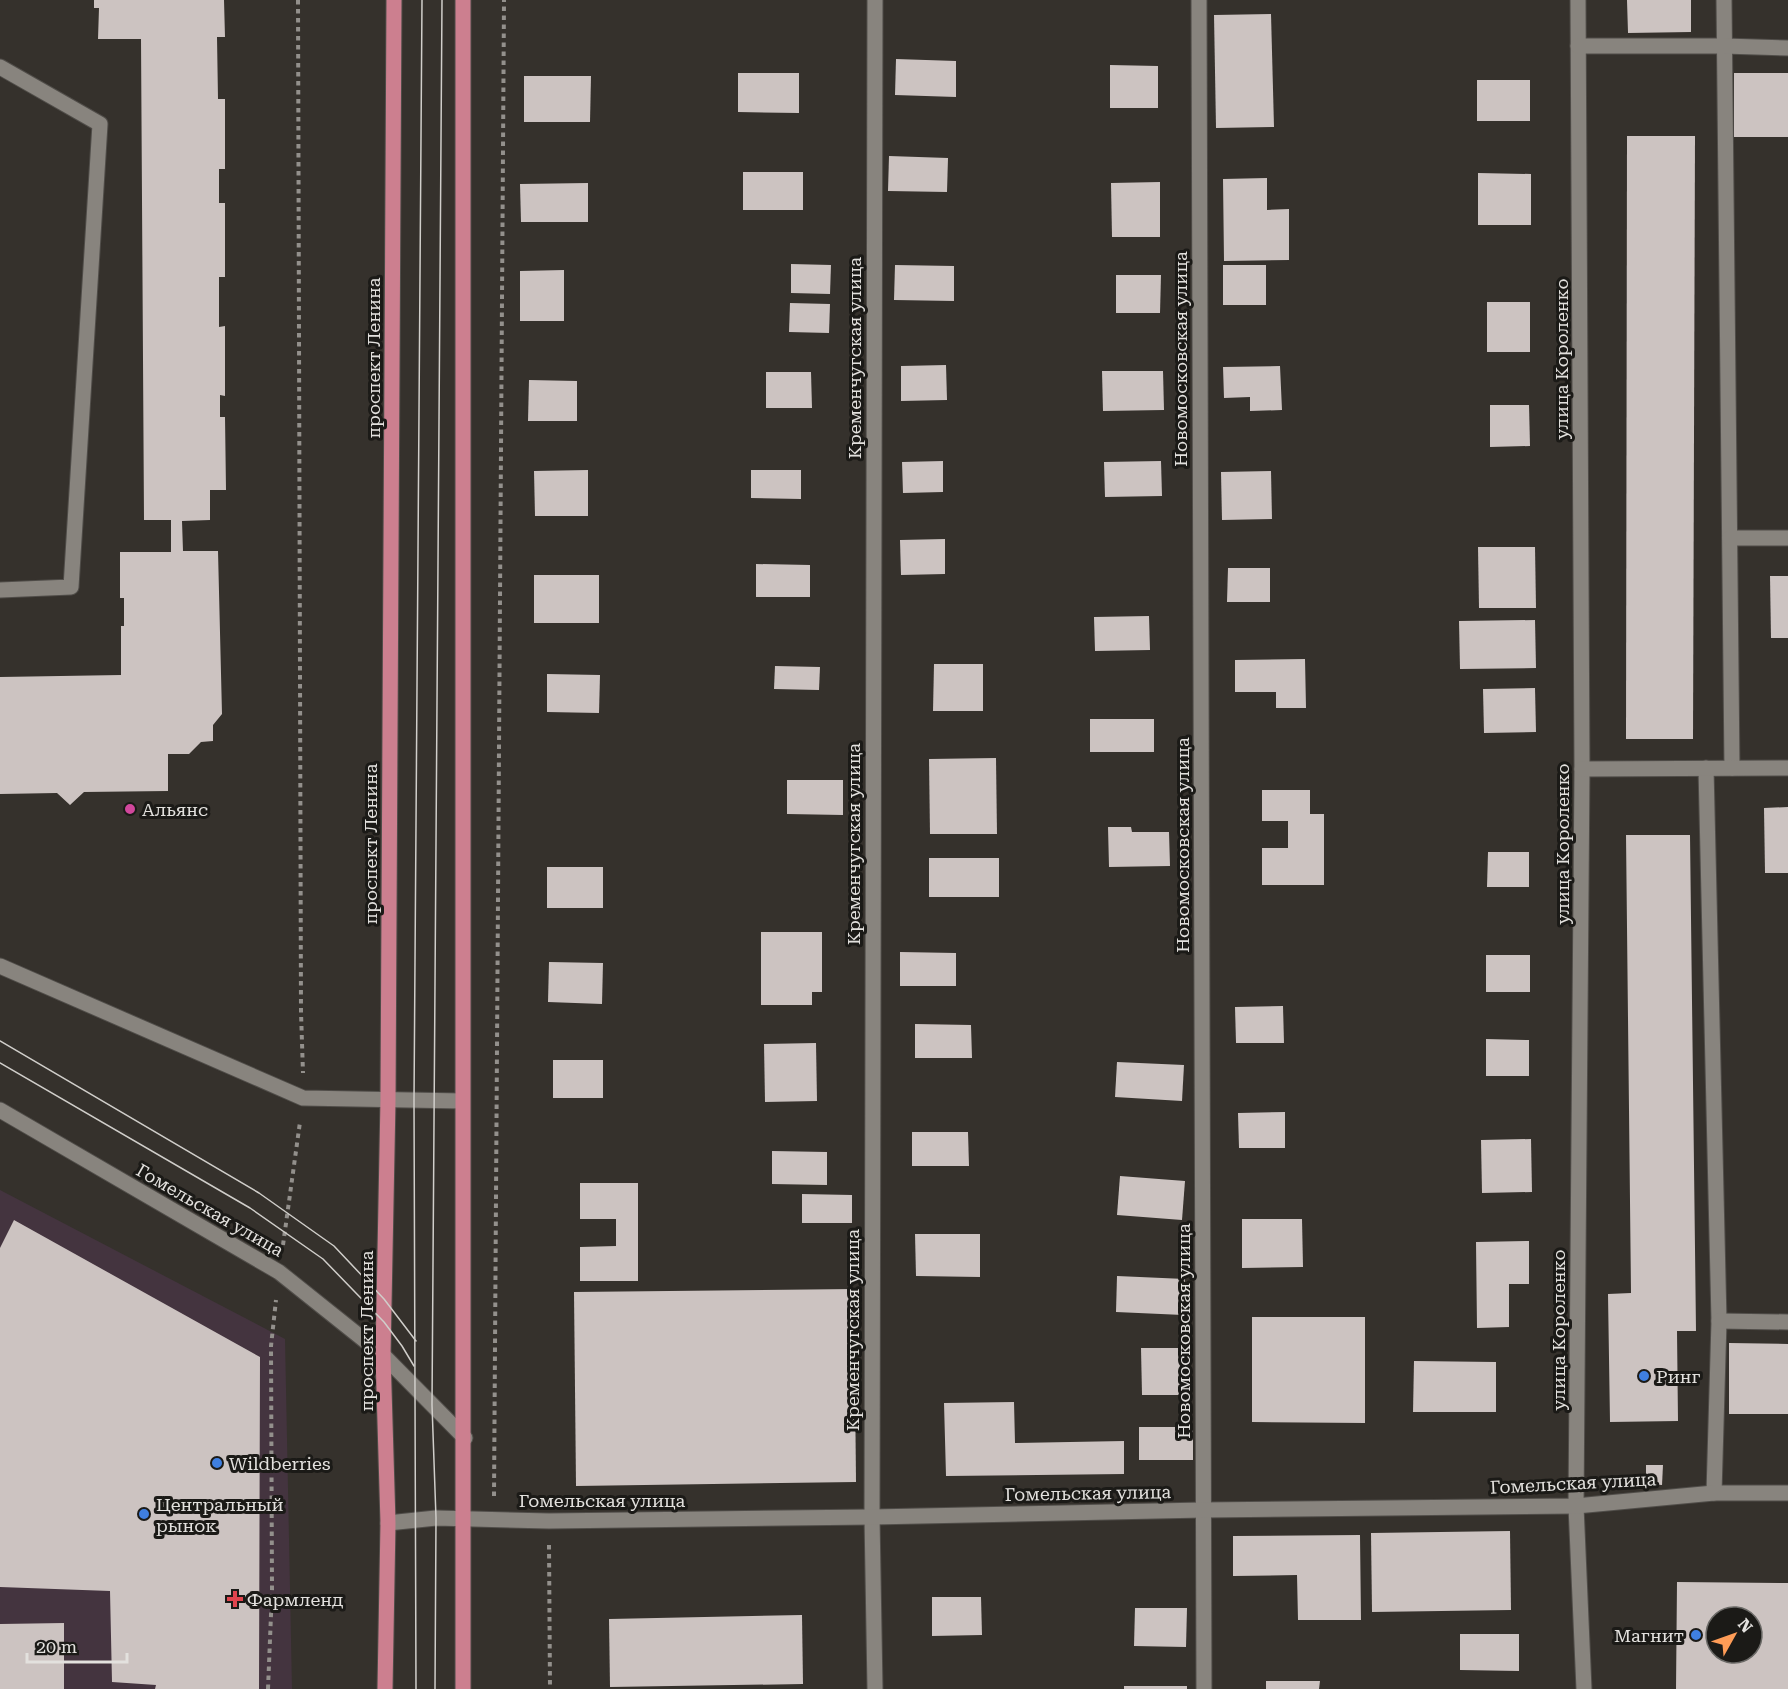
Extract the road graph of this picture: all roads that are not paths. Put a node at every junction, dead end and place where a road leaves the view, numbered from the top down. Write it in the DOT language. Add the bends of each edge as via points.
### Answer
graph roads {
  1 [pos="394,0"];
  2 [pos="463,0"];
  3 [pos="875,0"];
  4 [pos="1199,0"];
  5 [pos="1578,0"];
  6 [pos="1724,0"];
  7 [pos="1578,46"];
  8 [pos="1724,46"];
  9 [pos="1788,48"];
  10 [pos="0,67"];
  11 [pos="1730,538"];
  12 [pos="1788,538"];
  13 [pos="0,590"];
  14 [pos="1706,768"];
  15 [pos="1732,768"];
  16 [pos="1788,768"];
  17 [pos="1582,770"];
  18 [pos="0,966"];
  19 [pos="388,1100"];
  20 [pos="462,1101"];
  21 [pos="0,1110"];
  22 [pos="1719,1321"];
  23 [pos="1788,1322"];
  24 [pos="383,1355"];
  25 [pos="465,1438"];
  26 [pos="1714,1493"];
  27 [pos="1788,1493"];
  28 [pos="1576,1506"];
  29 [pos="1203,1510"];
  30 [pos="872,1517"];
  31 [pos="462,1520"];
  32 [pos="388,1523"];
  33 [pos="385,1689"];
  34 [pos="463,1689"];
  35 [pos="875,1689"];
  36 [pos="1204,1689"];
  37 [pos="1584,1689"];
  1 -- 19 [label="main road, проспект Ленина"];
  2 -- 20 [label="main road"];
  3 -- 30 [label="street, Кременчугская улица"];
  4 -- 29 [label="street, Новомосковская улица"];
  5 -- 7 [label="street, улица Короленко"];
  6 -- 8 [label="street"];
  7 -- 8 [label="street"];
  7 -- 17 [label="street, улица Короленко"];
  8 -- 9 [label="street"];
  8 -- 11 [label="street"];
  10 -- 13 [label="street" via="100,124 71,587"];
  11 -- 12 [label="street"];
  11 -- 15 [label="street"];
  14 -- 15 [label="street"];
  14 -- 17 [label="street"];
  14 -- 22 [label="street"];
  15 -- 16 [label="street"];
  17 -- 28 [label="street, улица Короленко"];
  18 -- 19 [label="street" via="303,1098"];
  19 -- 20 [label="street"];
  19 -- 24 [label="main road, проспект Ленина"];
  20 -- 25 [label="main road"];
  21 -- 24 [label="street, Гомельская улица" via="279,1272"];
  22 -- 23 [label="street"];
  22 -- 26 [label="street"];
  24 -- 25 [label="street, Гомельская улица"];
  24 -- 32 [label="main road, проспект Ленина"];
  25 -- 31 [label="main road"];
  26 -- 27 [label="street, Гомельская улица"];
  26 -- 28 [label="street, Гомельская улица"];
  28 -- 29 [label="street, Гомельская улица"];
  28 -- 37 [label="street, улица Короленко"];
  29 -- 30 [label="street, Гомельская улица"];
  29 -- 36 [label="street, Новомосковская улица"];
  30 -- 31 [label="street, Гомельская улица"];
  30 -- 35 [label="street, Кременчугская улица"];
  31 -- 32 [label="street, Гомельская улица" via="436,1518"];
  31 -- 34 [label="main road"];
  32 -- 33 [label="main road, проспект Ленина"];
}
